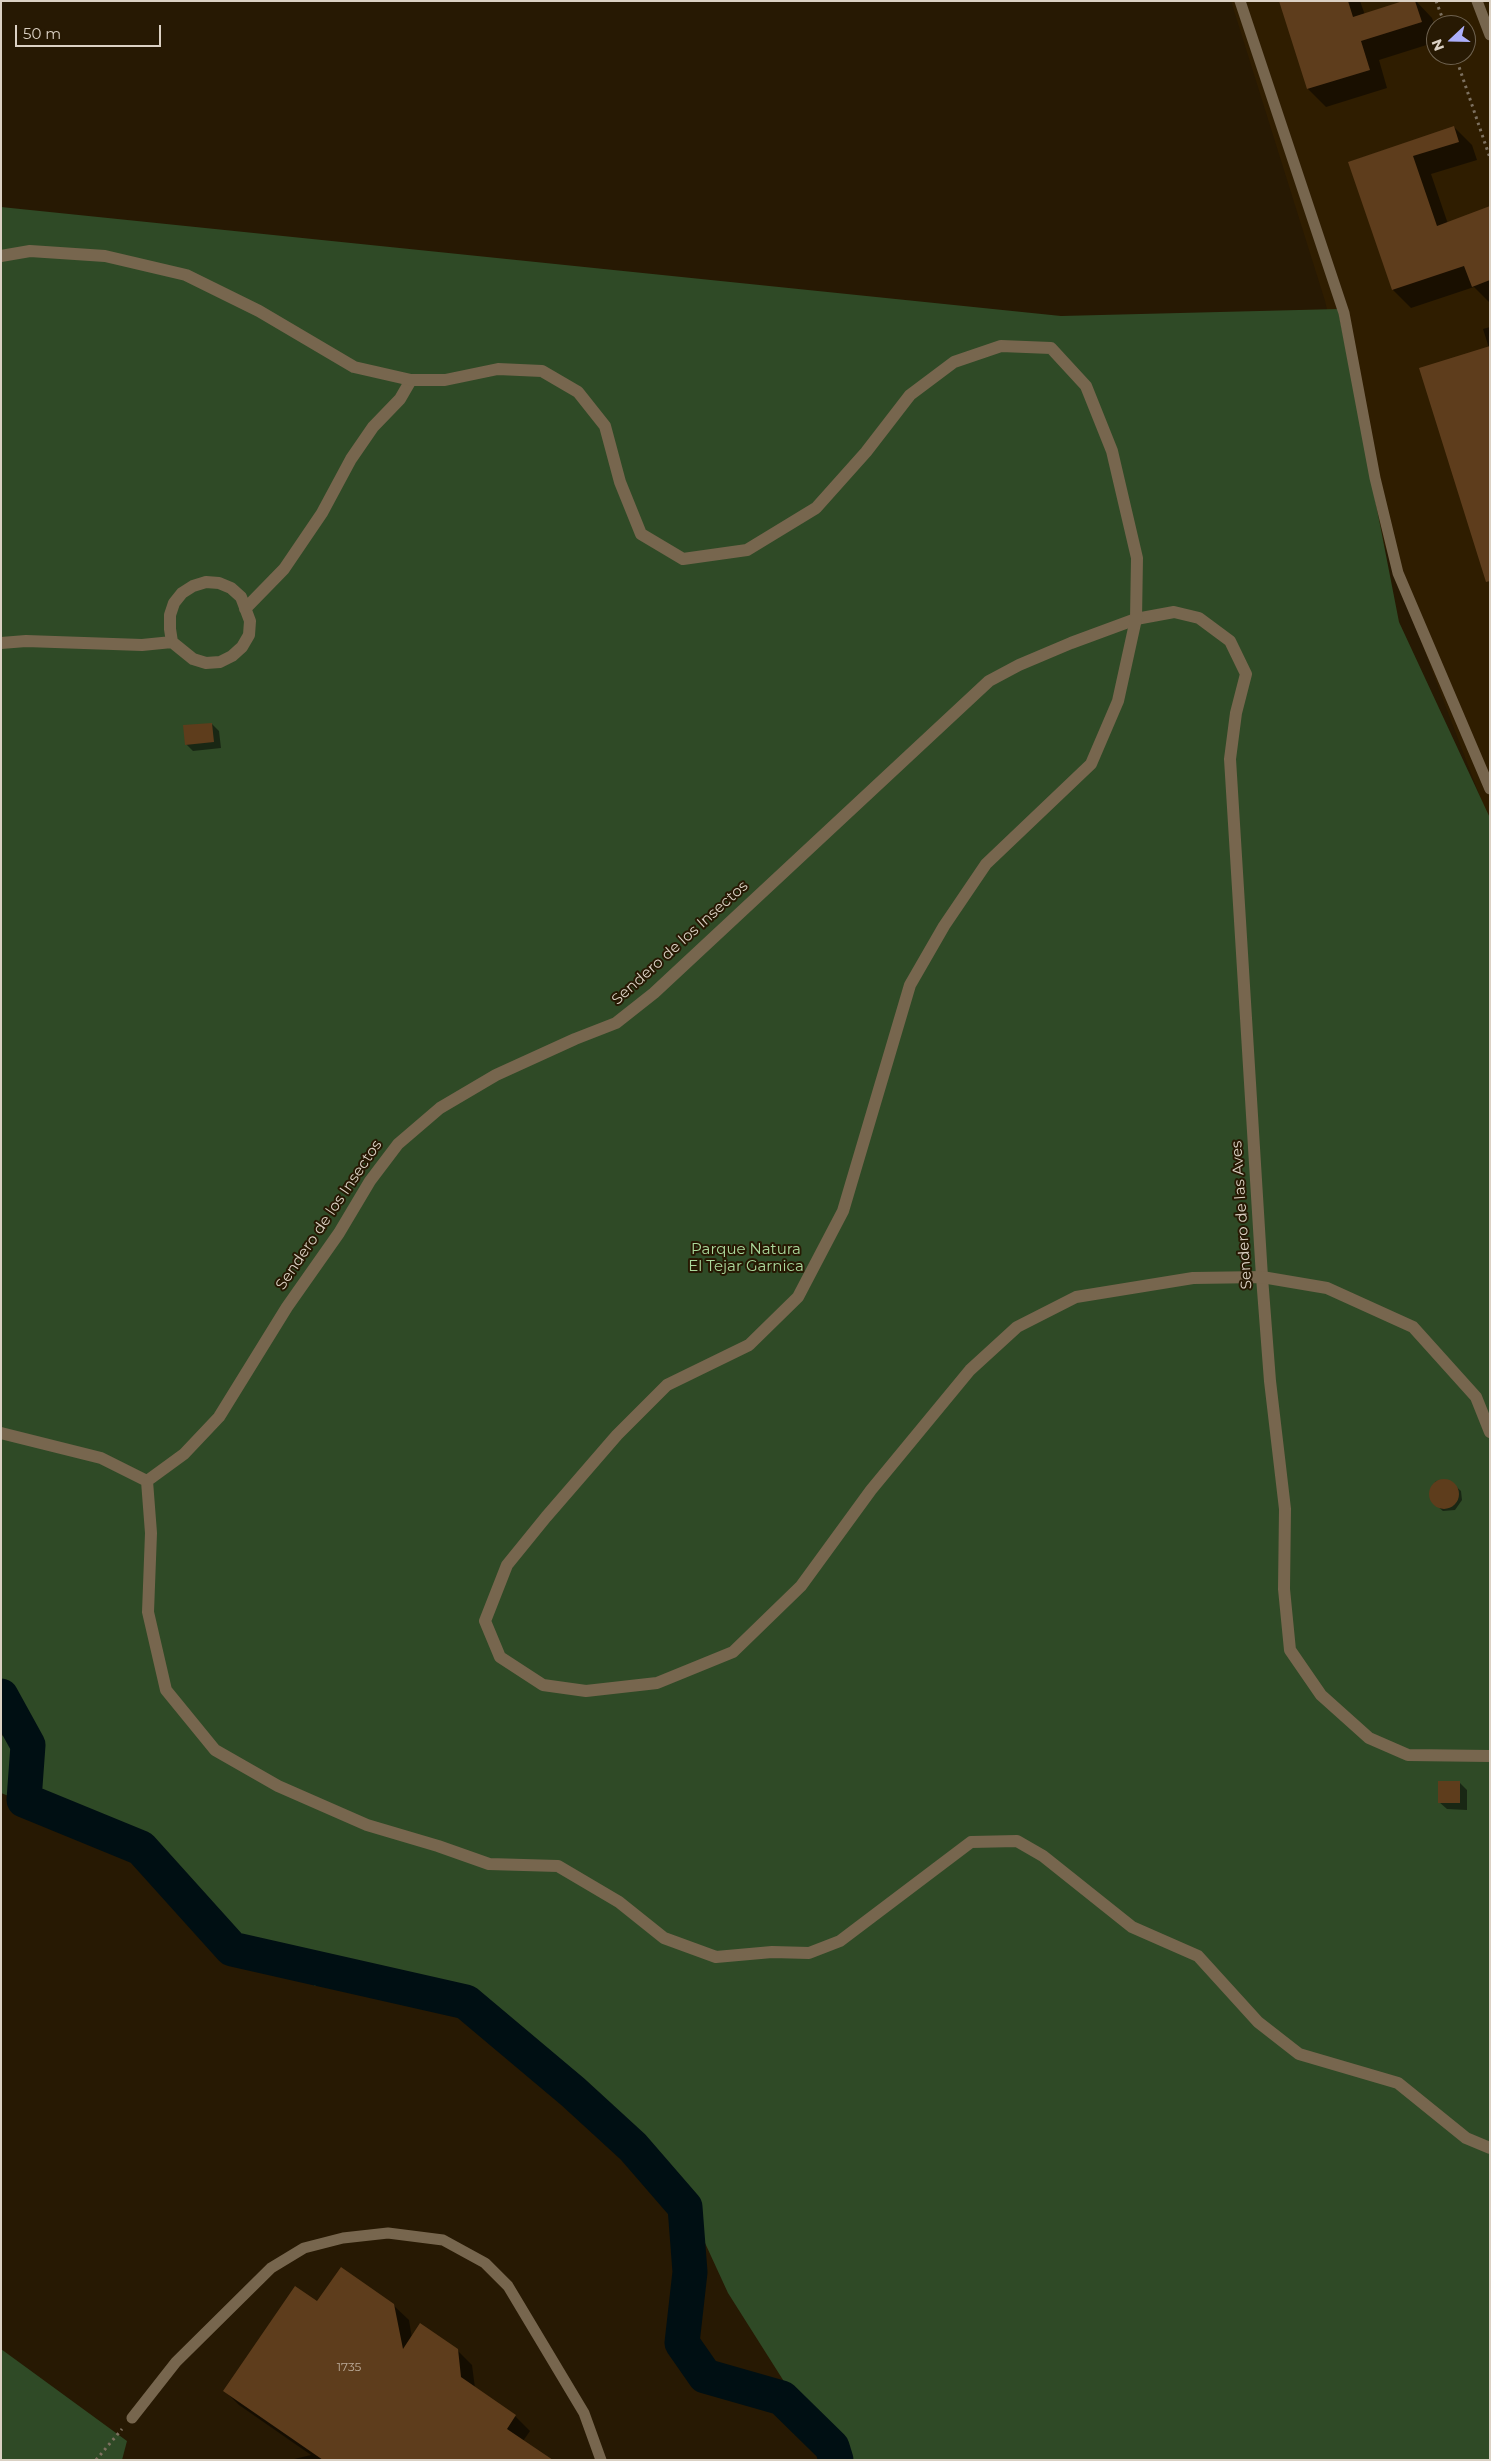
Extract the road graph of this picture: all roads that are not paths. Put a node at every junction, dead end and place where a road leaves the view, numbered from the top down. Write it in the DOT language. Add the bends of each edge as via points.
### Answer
graph roads {
  1 [pos="1240,1"];
  2 [pos="1477,1"];
  3 [pos="1490,35"];
  4 [pos="1,256"];
  5 [pos="411,380"];
  6 [pos="246,609"];
  7 [pos="1136,619"];
  8 [pos="172,642"];
  9 [pos="1,643"];
  10 [pos="1490,788"];
  11 [pos="1262,1277"];
  12 [pos="1490,1432"];
  13 [pos="1,1433"];
  14 [pos="148,1481"];
  15 [pos="1490,1756"];
  16 [pos="1490,2148"];
  17 [pos="132,2418"];
  18 [pos="601,2460"];
  1 -- 10 [label="lane" via="1344,313 1375,478 1398,572"];
  2 -- 3 [label="lane"];
  4 -- 5 [label="street" via="30,251 105,256 186,275 259,311 354,367"];
  5 -- 6 [label="street" via="400,399 373,427 351,459 322,513 284,569"];
  5 -- 7 [label="street" via="445,380 498,369 542,371 578,392 605,426 620,482 641,534 683,559 747,550 816,508 866,452 910,395 954,362 1001,346 1052,348 1086,386 1112,451 1137,558"];
  6 -- 8 [label="street" via="250,621 248,635 242,647 220,662 193,660"];
  6 -- 8 [label="street" via="241,597 231,588 206,582 193,586 182,593 172,609"];
  7 -- 11 [label="street, Sendero de las Aves" via="1174,612 1199,618 1230,641 1246,674 1236,713 1230,760"];
  7 -- 11 [label="street" via="1118,701 1091,764 986,864 944,926 910,985 843,1211 798,1297 749,1345 667,1386 616,1435 546,1517 507,1565 485,1621 500,1657 543,1685 586,1692 657,1683 733,1652 801,1586 877,1482 970,1370 1017,1327 1076,1297 1193,1278"];
  7 -- 14 [label="street, Sendero de los Insectos" via="1018,664 989,681 654,993 616,1023 496,1075 440,1108 398,1144 287,1306 219,1417 184,1454"];
  8 -- 9 [label="street"];
  11 -- 12 [label="street" via="1327,1288 1413,1327 1476,1397"];
  11 -- 15 [label="street, Sendero de las Aves" via="1285,1509 1284,1589 1290,1650 1321,1695 1369,1738 1408,1756"];
  13 -- 14 [label="street" via="101,1458"];
  14 -- 16 [label="street" via="151,1533 148,1612 166,1690 215,1750 278,1786 367,1825 489,1864 558,1866 619,1902 664,1938 716,1957 772,1952 809,1953 840,1941 971,1842 1018,1841 1043,1856 1132,1926 1198,1956 1258,2022 1299,2054 1398,2083 1466,2138"];
  17 -- 18 [label="lane" via="176,2362 271,2268 304,2248 343,2238 388,2234 442,2240 485,2263 508,2286 584,2413"];
}
